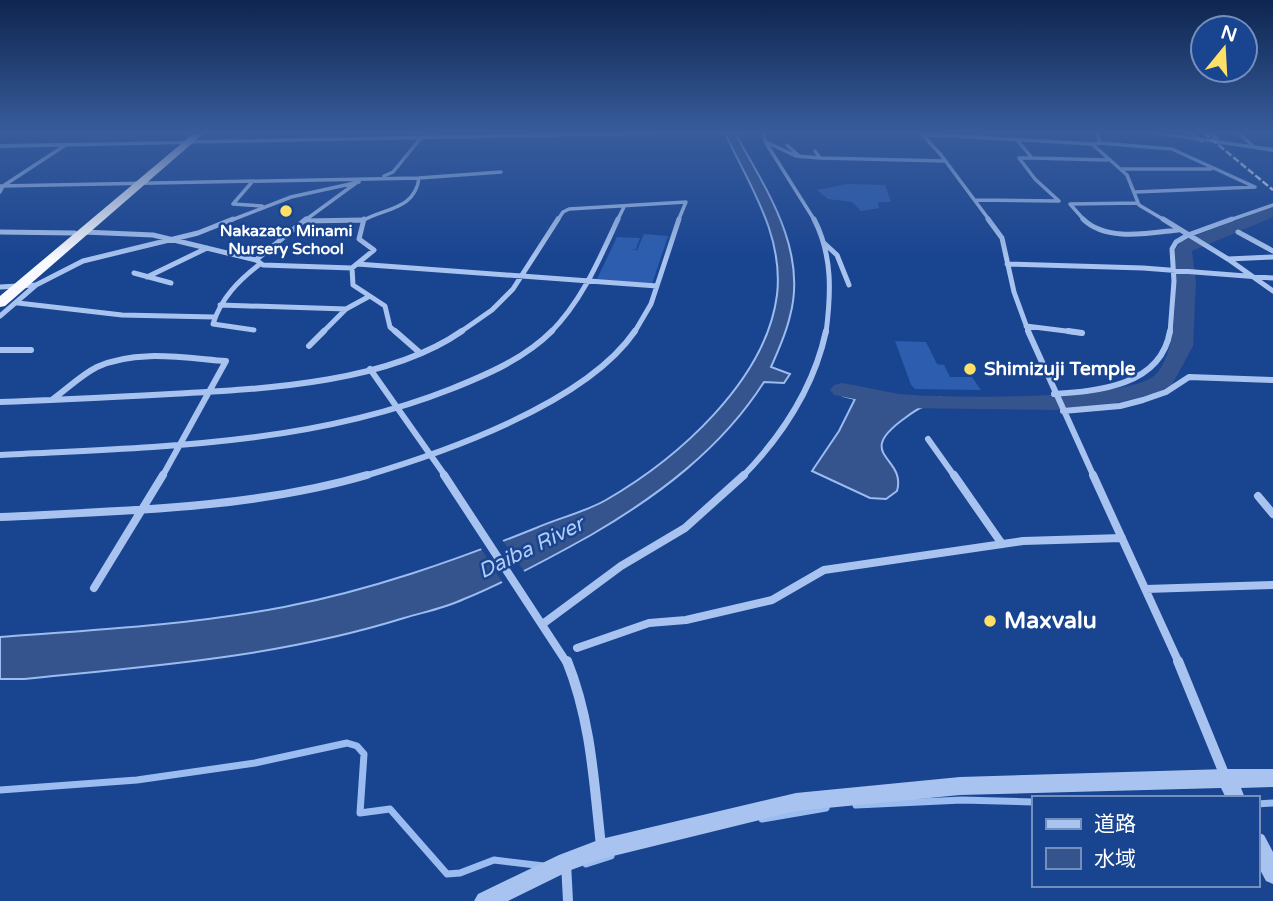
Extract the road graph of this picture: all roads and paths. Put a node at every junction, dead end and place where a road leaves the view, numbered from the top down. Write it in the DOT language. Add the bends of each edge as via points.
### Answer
graph roads {
  1 [pos="20,175"];
  2 [pos="147,175"];
  3 [pos="386,175"];
  4 [pos="443,175"];
  5 [pos="786,175"];
  6 [pos="956,175"];
  7 [pos="1032,175"];
  8 [pos="1126,175"];
  9 [pos="1227,175"];
  10 [pos="381,177"];
  11 [pos="419,178"];
  12 [pos="252,182"];
  13 [pos="356,182"];
  14 [pos="136,185"];
  15 [pos="1,188"];
  16 [pos="1135,192"];
  17 [pos="975,200"];
  18 [pos="1059,201"];
  19 [pos="1138,203"];
  20 [pos="1070,204"];
  21 [pos="1273,205"];
  22 [pos="266,206"];
  23 [pos="624,207"];
  24 [pos="362,220"];
  25 [pos="304,221"];
  26 [pos="1180,230"];
  27 [pos="0,232"];
  28 [pos="79,232"];
  29 [pos="1238,232"];
  30 [pos="1190,235"];
  31 [pos="173,239"];
  32 [pos="824,243"];
  33 [pos="208,248"];
  34 [pos="1273,251"];
  35 [pos="1273,257"];
  36 [pos="1227,259"];
  37 [pos="258,262"];
  38 [pos="1007,264"];
  39 [pos="354,266"];
  40 [pos="1177,271"];
  41 [pos="134,273"];
  42 [pos="520,276"];
  43 [pos="147,277"];
  44 [pos="1254,278"];
  45 [pos="1273,278"];
  46 [pos="589,281"];
  47 [pos="171,283"];
  48 [pos="36,285"];
  49 [pos="849,285"];
  50 [pos="11,286"];
  51 [pos="657,286"];
  52 [pos="1273,291"];
  53 [pos="0,296"];
  54 [pos="368,297"];
  55 [pos="0,303"];
  56 [pos="18,303"];
  57 [pos="220,305"];
  58 [pos="346,310"];
  59 [pos="0,316"];
  60 [pos="214,317"];
  61 [pos="1026,326"];
  62 [pos="254,330"];
  63 [pos="1082,332"];
  64 [pos="309,346"];
  65 [pos="0,350"];
  66 [pos="31,350"];
  67 [pos="419,352"];
  68 [pos="370,369"];
  69 [pos="1272,381"];
  70 [pos="211,391"];
  71 [pos="1054,394"];
  72 [pos="52,400"];
  73 [pos="0,402"];
  74 [pos="401,411"];
  75 [pos="1063,411"];
  76 [pos="928,439"];
  77 [pos="182,445"];
  78 [pos="0,455"];
  79 [pos="1258,496"];
  80 [pos="144,507"];
  81 [pos="1273,514"];
  82 [pos="0,517"];
  83 [pos="1122,538"];
  84 [pos="1002,544"];
  85 [pos="1273,585"];
  86 [pos="94,588"];
  87 [pos="1146,589"];
  88 [pos="544,623"];
  89 [pos="577,648"];
  90 [pos="1226,778"];
  91 [pos="1273,778"];
  92 [pos="1235,796"];
  93 [pos="1259,846"];
  94 [pos="601,849"];
  95 [pos="566,862"];
  96 [pos="1273,874"];
  97 [pos="485,901"];
  98 [pos="568,901"];
  1 -- 15 [label="street"];
  2 -- 14 [label="highway"];
  3 -- 10 [label="street"];
  4 -- 11 [label="street"];
  5 -- 32 [label="street"];
  6 -- 17 [label="street"];
  7 -- 18 [label="street"];
  8 -- 16 [label="street"];
  9 -- 16 [label="street" via="1255,187"];
  10 -- 11 [label="street"];
  10 -- 12 [label="street"];
  10 -- 13 [label="street"];
  11 -- 24 [label="street" via="413,199"];
  12 -- 14 [label="street"];
  12 -- 22 [label="street" via="233,204"];
  13 -- 22 [label="street"];
  13 -- 25 [label="street"];
  14 -- 15 [label="street"];
  14 -- 28 [label="highway"];
  16 -- 19 [label="street"];
  17 -- 18 [label="street"];
  17 -- 38 [label="street" via="1002,238"];
  18 -- 20 [label="street"];
  19 -- 20 [label="street"];
  19 -- 26 [label="street"];
  20 -- 26 [label="street" via="1090,226 1102,230"];
  21 -- 30 [label="street"];
  22 -- 31 [label="street"];
  23 -- 42 [label="street" via="563,212"];
  23 -- 46 [label="street"];
  23 -- 51 [label="street" via="686,202"];
  24 -- 25 [label="street"];
  24 -- 39 [label="street" via="359,239 374,248"];
  25 -- 37 [label="street"];
  26 -- 30 [label="street"];
  27 -- 28 [label="street"];
  28 -- 31 [label="street" via="153,234"];
  28 -- 50 [label="highway"];
  29 -- 34 [label="street"];
  30 -- 36 [label="street"];
  30 -- 40 [label="street" via="1171,249"];
  31 -- 33 [label="street"];
  31 -- 48 [label="street" via="83,261"];
  32 -- 49 [label="street" via="837,254"];
  32 -- 88 [label="street" via="832,284 831,314 814,370 781,430 730,490 693,522 612,572"];
  33 -- 37 [label="street"];
  33 -- 43 [label="street"];
  35 -- 36 [label="street"];
  36 -- 44 [label="street"];
  37 -- 39 [label="street"];
  37 -- 57 [label="street"];
  38 -- 40 [label="street"];
  38 -- 61 [label="street"];
  39 -- 42 [label="street"];
  39 -- 54 [label="street" via="353,285"];
  40 -- 44 [label="street"];
  40 -- 71 [label="street" via="1169,340 1154,365 1113,387"];
  41 -- 43 [label="street"];
  42 -- 46 [label="street"];
  42 -- 67 [label="street" via="493,310 465,330"];
  43 -- 47 [label="street"];
  44 -- 45 [label="street"];
  44 -- 52 [label="street"];
  46 -- 51 [label="street"];
  46 -- 74 [label="street" via="555,329 529,349 490,372"];
  48 -- 50 [label="street"];
  48 -- 56 [label="street"];
  50 -- 53 [label="highway"];
  50 -- 55 [label="highway"];
  51 -- 80 [label="street" via="633,335 609,358 578,384 503,426 400,466 347,479 258,496"];
  54 -- 58 [label="street"];
  54 -- 67 [label="street" via="385,306 390,327"];
  56 -- 59 [label="street"];
  56 -- 60 [label="street" via="122,315"];
  57 -- 58 [label="street"];
  57 -- 60 [label="street"];
  58 -- 64 [label="street"];
  60 -- 62 [label="street" via="215,325"];
  61 -- 63 [label="street"];
  61 -- 71 [label="street"];
  65 -- 66 [label="street"];
  67 -- 68 [label="street"];
  68 -- 70 [label="street" via="284,386"];
  68 -- 74 [label="street"];
  69 -- 75 [label="street" via="1189,377 1143,400"];
  70 -- 72 [label="street"];
  70 -- 72 [label="street" via="226,361 140,358 99,367"];
  70 -- 77 [label="street"];
  71 -- 75 [label="street"];
  72 -- 73 [label="street"];
  74 -- 77 [label="street" via="274,437"];
  74 -- 88 [label="street"];
  75 -- 83 [label="street"];
  76 -- 84 [label="street"];
  77 -- 78 [label="street"];
  77 -- 80 [label="street"];
  79 -- 81 [label="street"];
  80 -- 82 [label="street"];
  80 -- 86 [label="street"];
  83 -- 84 [label="street"];
  83 -- 87 [label="street"];
  84 -- 89 [label="street" via="824,570 772,600 686,620 649,623"];
  85 -- 87 [label="street"];
  87 -- 90 [label="street"];
  88 -- 94 [label="street" via="578,689 589,737"];
  90 -- 91 [label="street"];
  90 -- 92 [label="street"];
  90 -- 94 [label="street" via="960,786 796,802"];
  93 -- 96 [label="street"];
  94 -- 95 [label="street"];
  95 -- 97 [label="street"];
  95 -- 98 [label="street"];
}
